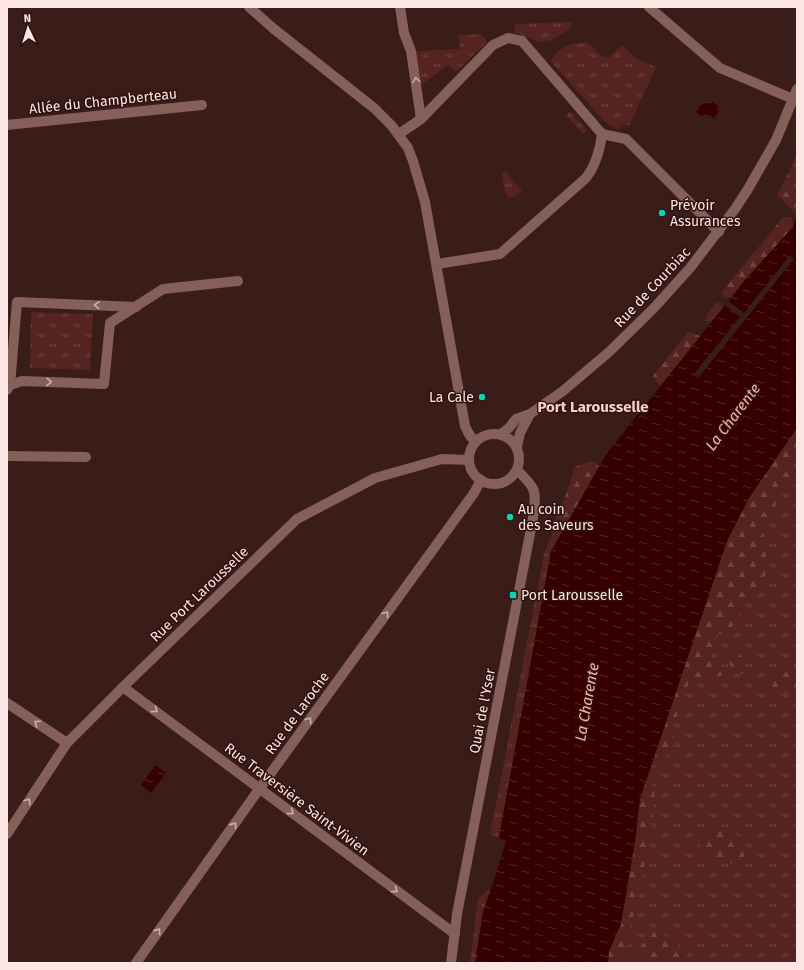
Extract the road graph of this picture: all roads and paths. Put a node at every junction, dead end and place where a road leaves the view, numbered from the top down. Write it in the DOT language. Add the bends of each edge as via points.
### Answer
graph roads {
  1 [pos="249,7"];
  2 [pos="400,7"];
  3 [pos="649,7"];
  4 [pos="797,89"];
  5 [pos="793,99"];
  6 [pos="202,105"];
  7 [pos="421,119"];
  8 [pos="7,125"];
  9 [pos="399,134"];
  10 [pos="602,134"];
  11 [pos="719,232"];
  12 [pos="437,264"];
  13 [pos="238,281"];
  14 [pos="136,307"];
  15 [pos="9,387"];
  16 [pos="530,414"];
  17 [pos="501,434"];
  18 [pos="476,441"];
  19 [pos="517,448"];
  20 [pos="7,456"];
  21 [pos="86,457"];
  22 [pos="469,460"];
  23 [pos="517,470"];
  24 [pos="480,480"];
  25 [pos="123,687"];
  26 [pos="7,703"];
  27 [pos="67,743"];
  28 [pos="260,788"];
  29 [pos="7,834"];
  30 [pos="455,934"];
  31 [pos="136,963"];
  32 [pos="451,963"];
  1 -- 9 [label="street" via="374,108"];
  7 -- 2 [label="street, one-way" via="411,51 404,33"];
  3 -- 5 [label="street" via="720,68"];
  4 -- 5 [label="street, Rue de Courbiac"];
  5 -- 11 [label="street, Rue de Courbiac" via="776,140 748,189"];
  6 -- 8 [label="street, Allée du Champberteau"];
  7 -- 9 [label="street"];
  7 -- 10 [label="street" via="493,45 508,38 522,41"];
  9 -- 12 [label="street" via="408,148 418,176"];
  10 -- 11 [label="street" via="626,139"];
  10 -- 12 [label="street" via="601,147 586,178 500,254"];
  11 -- 16 [label="street, Rue de Courbiac" via="653,309 609,352 572,384"];
  12 -- 18 [label="street" via="465,426"];
  13 -- 14 [label="street" via="163,289"];
  15 -- 14 [label="street, one-way" via="22,381 104,384 110,323"];
  14 -- 15 [label="street, one-way" via="17,302"];
  16 -- 17 [label="street, Rue de Courbiac" via="516,419"];
  16 -- 19 [label="street, Rue de Courbiac" via="520,433"];
  17 -- 18 [label="street" via="488,434"];
  17 -- 19 [label="street" via="508,437"];
  18 -- 22 [label="street"];
  19 -- 23 [label="street" via="520,463"];
  20 -- 21 [label="street"];
  22 -- 24 [label="street" via="471,468"];
  22 -- 25 [label="street, Rue Port Larousselle" via="442,459 375,478 297,519"];
  23 -- 24 [label="street" via="505,482 497,484"];
  23 -- 30 [label="street, Quai de l'Yser" via="534,489 533,518"];
  28 -- 24 [label="street, Rue de Laroche, one-way" via="474,493"];
  25 -- 27 [label="street, Rue Port Larousselle"];
  25 -- 28 [label="street, Rue Traversière Saint-Vivien, one-way"];
  27 -- 26 [label="street, one-way"];
  29 -- 27 [label="street, Rue Port Larousselle, one-way"];
  28 -- 30 [label="street, Rue Traversière Saint-Vivien, one-way"];
  31 -- 28 [label="street, Rue de Laroche, one-way"];
  30 -- 32 [label="street, Quai de l'Yser"];
}
